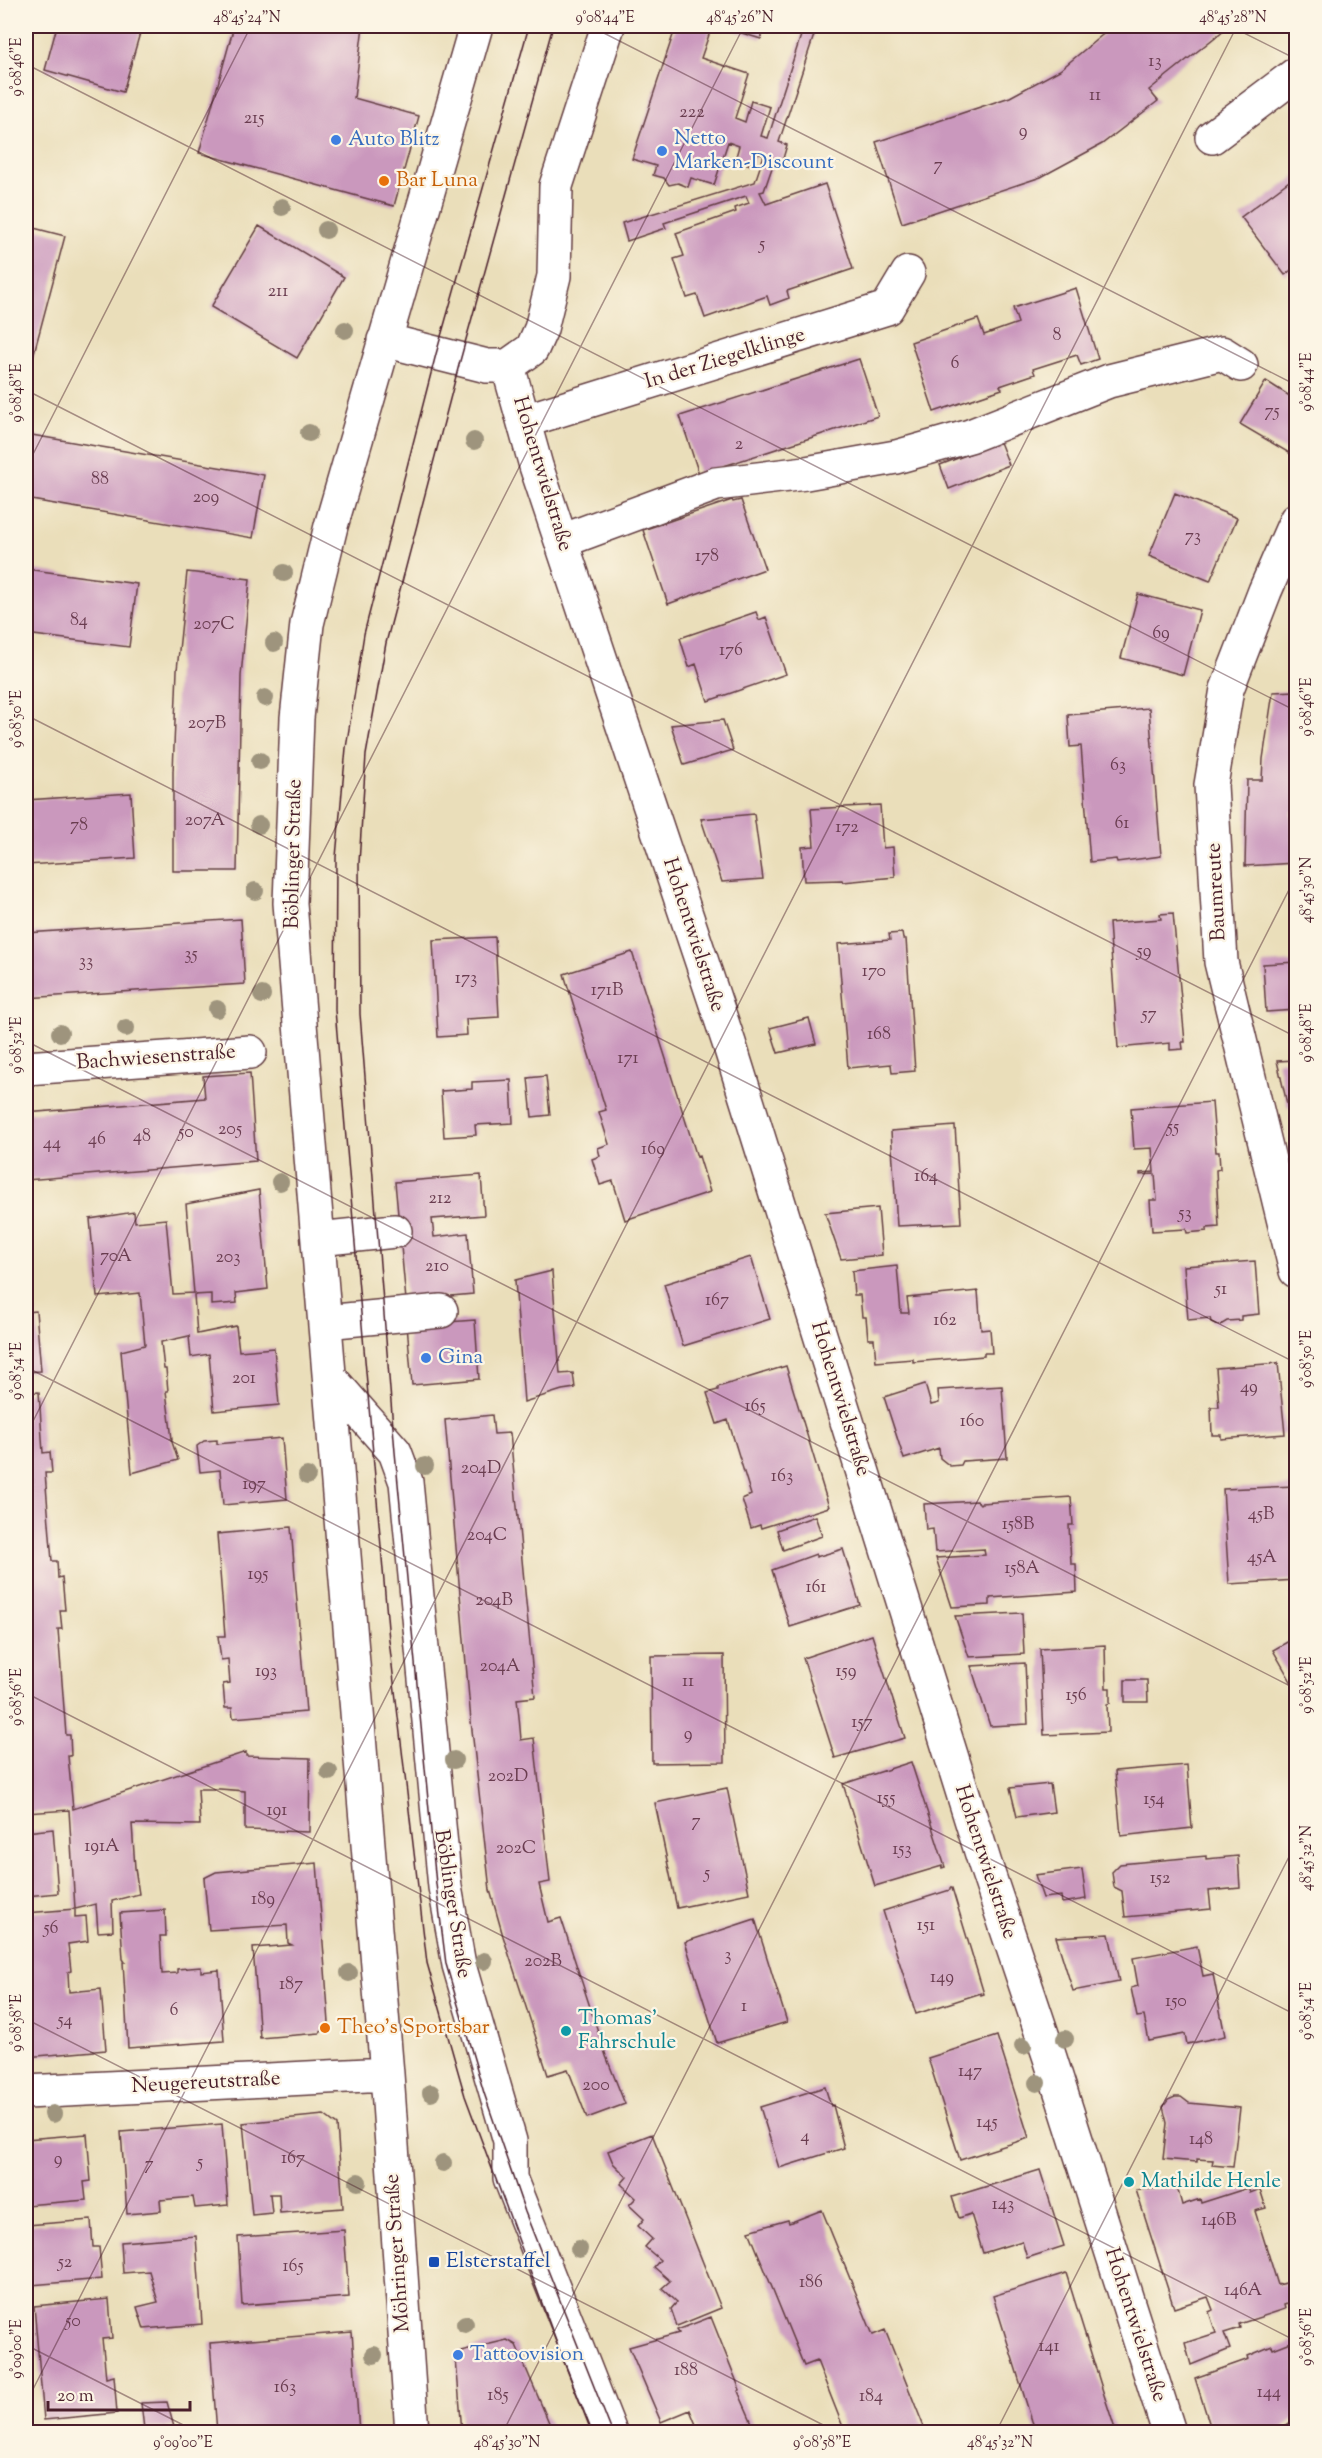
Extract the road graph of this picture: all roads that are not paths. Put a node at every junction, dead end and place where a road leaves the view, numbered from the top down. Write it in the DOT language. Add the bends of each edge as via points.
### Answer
graph roads {
  1 [pos="476,26"];
  2 [pos="608,26"];
  3 [pos="1296,74"];
  4 [pos="1212,137"];
  5 [pos="908,273"];
  6 [pos="384,339"];
  7 [pos="1241,365"];
  8 [pos="508,366"];
  9 [pos="524,422"];
  10 [pos="1296,520"];
  11 [pos="562,541"];
  12 [pos="250,1052"];
  13 [pos="26,1068"];
  14 [pos="394,1231"];
  15 [pos="318,1239"];
  16 [pos="1296,1270"];
  17 [pos="441,1311"];
  18 [pos="325,1322"];
  19 [pos="330,1378"];
  20 [pos="387,2074"];
  21 [pos="26,2092"];
  22 [pos="412,2433"];
  23 [pos="610,2433"];
  24 [pos="1169,2433"];
  1 -- 6 [label="street, Böblinger Straße"];
  2 -- 8 [label="street" via="556,186 554,276 541,329 532,349"];
  3 -- 4 [label="street"];
  5 -- 9 [label="street, In der Ziegelklinge" via="887,308"];
  6 -- 8 [label="street" via="460,361"];
  6 -- 15 [label="street, Böblinger Straße" via="307,624 297,718 290,903"];
  7 -- 11 [label="street" via="1222,353 1109,381 960,439 896,457 716,484"];
  8 -- 9 [label="street, Hohentwielstraße"];
  9 -- 11 [label="street, Hohentwielstraße"];
  10 -- 16 [label="street, Baumreute" via="1227,689 1211,785 1221,962"];
  11 -- 24 [label="street, Hohentwielstraße" via="729,1043 985,1864"];
  12 -- 13 [label="street, Bachwiesenstraße"];
  14 -- 15 [label="street"];
  15 -- 18 [label="street, Böblinger Straße"];
  17 -- 18 [label="street"];
  18 -- 19 [label="street, Böblinger Straße"];
  19 -- 20 [label="street, Böblinger Straße"];
  19 -- 23 [label="street, Böblinger Straße" via="394,1452 406,1482 445,1887 459,1965 510,2140 510,2178"];
  20 -- 21 [label="street, Neugereutstraße"];
  20 -- 22 [label="street, Möhringer Straße"];
}
